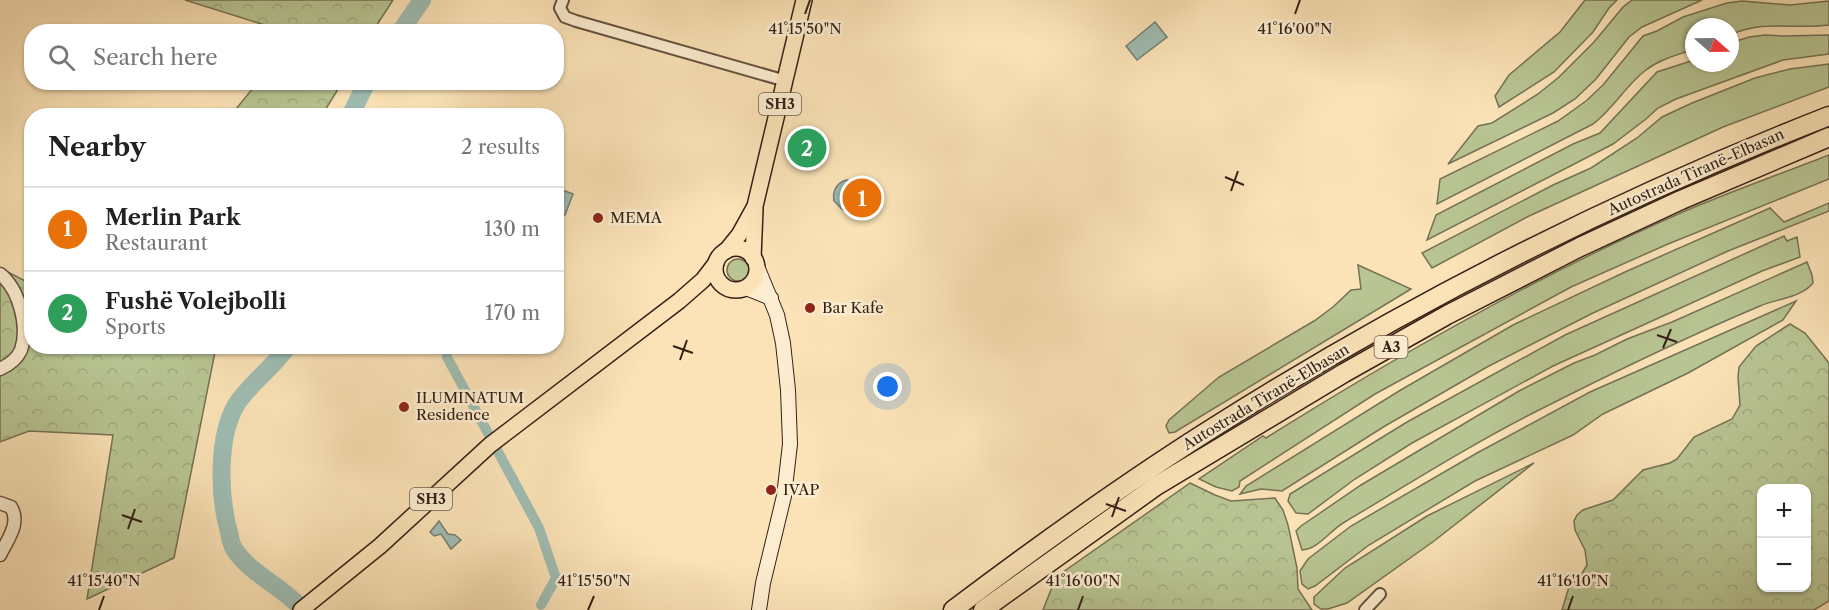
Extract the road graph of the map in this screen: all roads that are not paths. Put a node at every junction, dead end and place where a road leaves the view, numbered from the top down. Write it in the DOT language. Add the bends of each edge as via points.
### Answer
graph roads {
  1 [pos="563,0"];
  2 [pos="804,0"];
  3 [pos="786,81"];
  4 [pos="1829,116"];
  5 [pos="1829,137"];
  6 [pos="755,206"];
  7 [pos="721,257"];
  8 [pos="755,261"];
  9 [pos="0,274"];
  10 [pos="720,283"];
  11 [pos="746,288"];
  12 [pos="771,298"];
  13 [pos="679,301"];
  14 [pos="0,369"];
  15 [pos="0,502"];
  16 [pos="0,555"];
  17 [pos="1380,594"];
  18 [pos="301,610"];
  19 [pos="759,610"];
  20 [pos="953,610"];
  21 [pos="983,610"];
  22 [pos="1365,610"];
  1 -- 3 [label="street" via="560,8 566,17 576,21"];
  2 -- 3 [label="main road, SH3"];
  3 -- 6 [label="main road, SH3"];
  4 -- 20 [label="highway, Autostrada Tiranë-Elbasan / A3" via="1576,226 1332,356 1146,471"];
  5 -- 21 [label="highway, Autostrada Tiranë-Elbasan / A3" via="1580,247 1344,373 1156,486"];
  6 -- 7 [label="main road, SH3"];
  6 -- 8 [label="main road, SH3"];
  7 -- 8 [label="main road" via="741,249"];
  7 -- 10 [label="main road" via="715,272"];
  7 -- 13 [label="main road, SH3"];
  8 -- 11 [label="main road, SH3" via="756,276"];
  8 -- 12 [label="main road"];
  9 -- 14 [label="street" via="15,292 23,332 20,351"];
  10 -- 11 [label="main road" via="731,290"];
  10 -- 13 [label="main road, SH3"];
  11 -- 12 [label="main road"];
  12 -- 19 [label="main road" via="783,343 790,458"];
  13 -- 18 [label="main road, SH3" via="482,452 380,546"];
  15 -- 16 [label="street" via="11,507 15,517"];
  17 -- 22 [label="street"];
}
